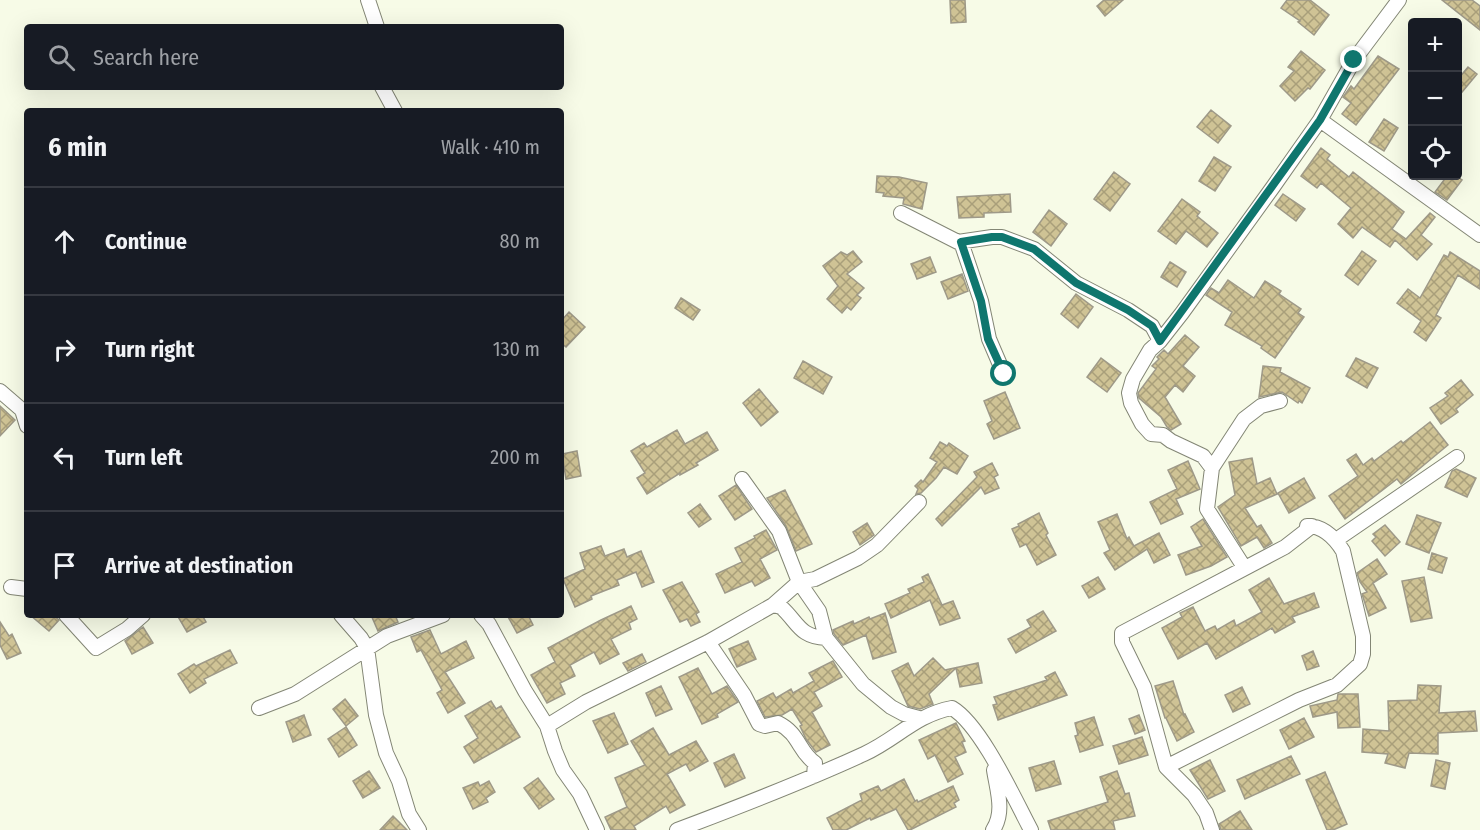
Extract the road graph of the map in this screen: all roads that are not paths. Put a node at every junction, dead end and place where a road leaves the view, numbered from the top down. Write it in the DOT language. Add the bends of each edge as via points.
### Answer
graph roads {
  1 [pos="368,0"];
  2 [pos="1399,0"];
  3 [pos="376,24"];
  4 [pos="384,90"];
  5 [pos="393,108"];
  6 [pos="1320,120"];
  7 [pos="901,213"];
  8 [pos="1480,235"];
  9 [pos="961,242"];
  10 [pos="1160,341"];
  11 [pos="1004,374"];
  12 [pos="0,392"];
  13 [pos="1280,401"];
  14 [pos="24,416"];
  15 [pos="1457,457"];
  16 [pos="1212,468"];
  17 [pos="742,479"];
  18 [pos="919,502"];
  19 [pos="1336,540"];
  20 [pos="1244,567"];
  21 [pos="799,582"];
  22 [pos="11,587"];
  23 [pos="24,589"];
  24 [pos="773,605"];
  25 [pos="69,618"];
  26 [pos="140,618"];
  27 [pos="344,618"];
  28 [pos="435,618"];
  29 [pos="484,618"];
  30 [pos="826,638"];
  31 [pos="708,642"];
  32 [pos="367,648"];
  33 [pos="259,708"];
  34 [pos="919,718"];
  35 [pos="547,726"];
  36 [pos="992,759"];
  37 [pos="1166,767"];
  38 [pos="813,776"];
  39 [pos="419,830"];
  40 [pos="597,830"];
  41 [pos="678,830"];
  42 [pos="993,830"];
  43 [pos="1031,830"];
  44 [pos="1212,830"];
  1 -- 3 [label="street"];
  2 -- 6 [label="street" via="1354,60"];
  4 -- 5 [label="street"];
  6 -- 8 [label="street"];
  6 -- 10 [label="street"];
  7 -- 9 [label="street"];
  9 -- 10 [label="street" via="1002,237 1034,249 1076,283 1152,326"];
  9 -- 11 [label="street" via="981,301 988,339"];
  10 -- 16 [label="street" via="1133,379 1130,393 1134,412 1151,434 1163,435 1203,456"];
  12 -- 14 [label="street" via="22,410"];
  13 -- 16 [label="street" via="1261,406 1244,420"];
  15 -- 19 [label="street"];
  16 -- 20 [label="street" via="1207,509"];
  17 -- 21 [label="street" via="779,531"];
  18 -- 21 [label="street" via="877,545 858,558 815,579"];
  19 -- 20 [label="street" via="1322,529 1311,525 1307,526 1312,526 1285,547"];
  19 -- 37 [label="street" via="1344,551 1363,636 1360,664 1337,685"];
  20 -- 37 [label="street" via="1122,633 1122,642 1148,698"];
  21 -- 24 [label="street"];
  21 -- 30 [label="street" via="819,611"];
  22 -- 23 [label="street"];
  24 -- 30 [label="street" via="781,607 805,633"];
  24 -- 31 [label="street"];
  25 -- 26 [label="street" via="96,648"];
  27 -- 32 [label="street"];
  28 -- 32 [label="street"];
  29 -- 35 [label="street"];
  30 -- 34 [label="street" via="863,684 904,714"];
  31 -- 35 [label="street" via="586,702"];
  31 -- 38 [label="street" via="744,694 759,724 778,723 791,731 815,763"];
  32 -- 33 [label="street" via="295,694"];
  32 -- 39 [label="street" via="376,715 386,753"];
  34 -- 36 [label="street" via="952,708 961,713"];
  34 -- 38 [label="street" via="873,749"];
  35 -- 40 [label="street" via="564,770"];
  36 -- 42 [label="street" via="1000,820"];
  36 -- 43 [label="street"];
  37 -- 44 [label="street" via="1194,795"];
  38 -- 41 [label="street"];
}
